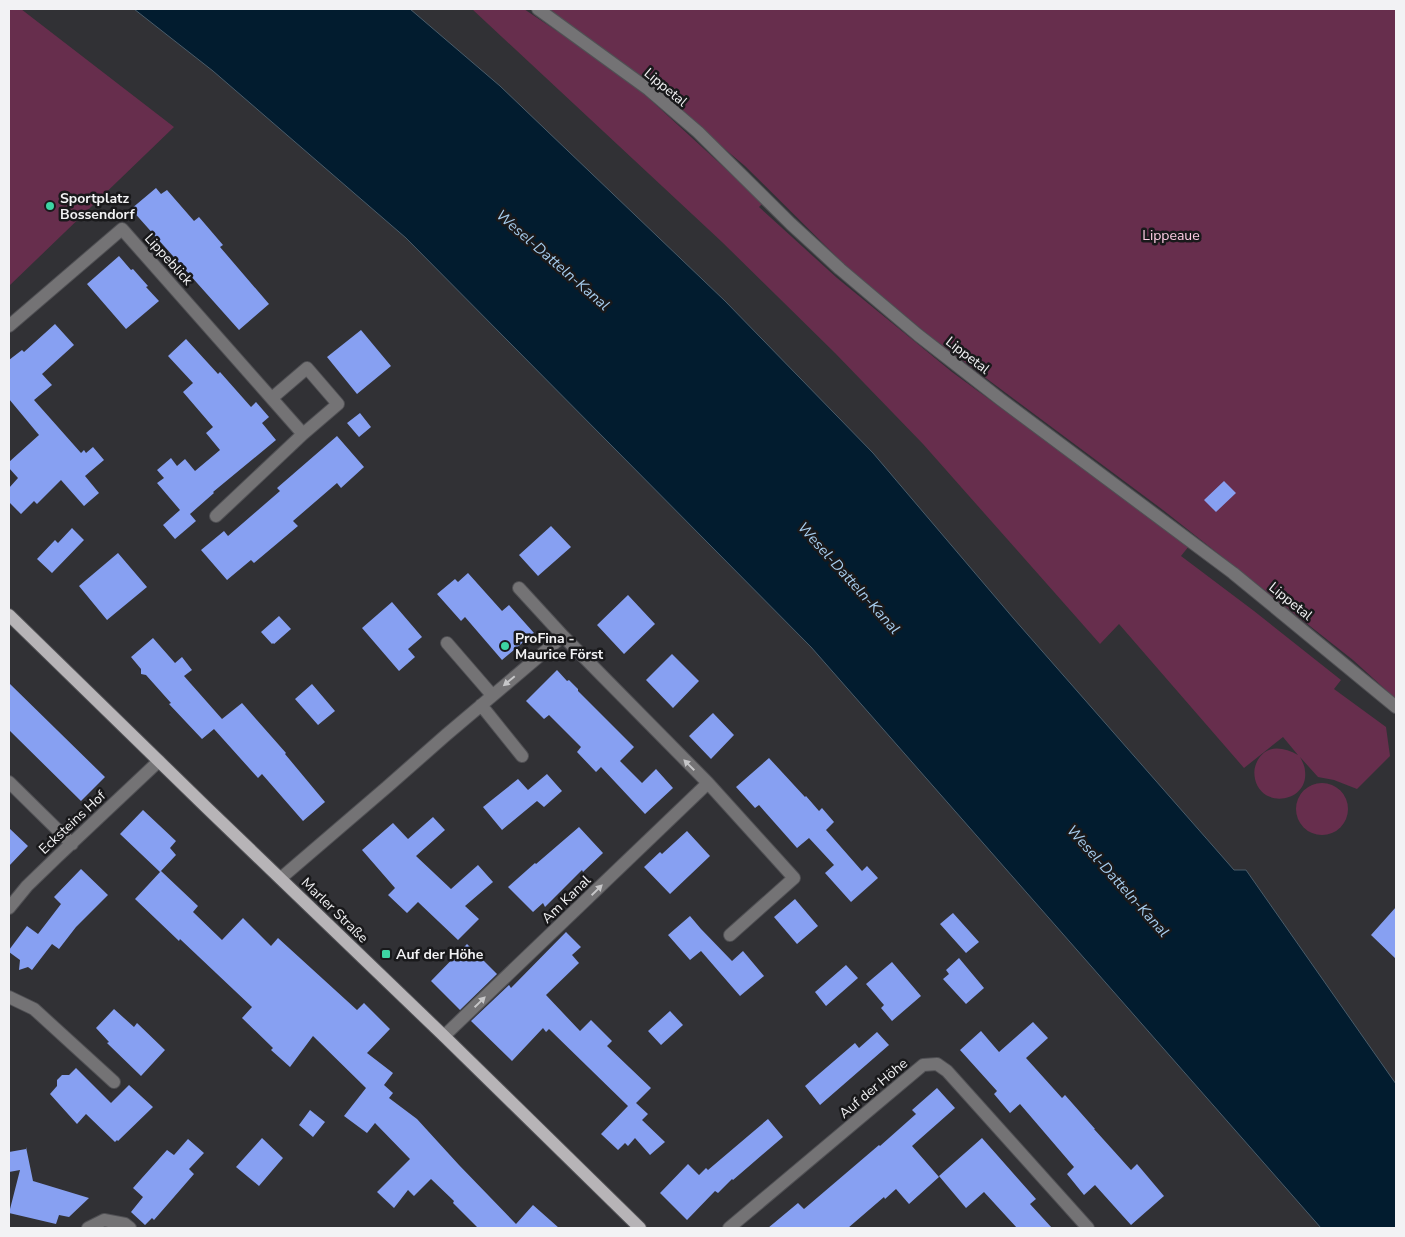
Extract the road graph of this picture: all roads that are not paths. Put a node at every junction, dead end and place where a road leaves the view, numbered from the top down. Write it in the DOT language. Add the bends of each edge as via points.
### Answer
graph roads {
  1 [pos="538,9"];
  2 [pos="9,326"];
  3 [pos="272,398"];
  4 [pos="303,434"];
  5 [pos="216,516"];
  6 [pos="519,588"];
  7 [pos="9,615"];
  8 [pos="562,636"];
  9 [pos="447,643"];
  10 [pos="492,695"];
  11 [pos="481,705"];
  12 [pos="1396,707"];
  13 [pos="522,756"];
  14 [pos="159,761"];
  15 [pos="9,782"];
  16 [pos="708,783"];
  17 [pos="72,844"];
  18 [pos="280,878"];
  19 [pos="9,908"];
  20 [pos="730,935"];
  21 [pos="9,997"];
  22 [pos="444,1036"];
  23 [pos="114,1082"];
  24 [pos="88,1228"];
  25 [pos="130,1228"];
  26 [pos="640,1228"];
  27 [pos="729,1228"];
  28 [pos="1088,1228"];
  1 -- 12 [label="street, Lippetal" via="648,89 698,132 840,269 918,335 1233,572"];
  2 -- 3 [label="street, Lippeblick" via="122,228"];
  3 -- 4 [label="street, Lippeblick"];
  3 -- 4 [label="street" via="306,368 338,404"];
  4 -- 5 [label="street"];
  6 -- 8 [label="street"];
  7 -- 14 [label="main road, Marler Straße"];
  8 -- 10 [label="street, one-way"];
  16 -- 8 [label="street, one-way"];
  9 -- 10 [label="street"];
  10 -- 11 [label="street"];
  11 -- 13 [label="street"];
  11 -- 18 [label="street"];
  14 -- 17 [label="street, Ecksteins Hof"];
  14 -- 18 [label="main road, Marler Straße"];
  15 -- 17 [label="street"];
  16 -- 20 [label="street" via="794,878"];
  22 -- 16 [label="street, Am Kanal, one-way"];
  17 -- 19 [label="street, Ecksteins Hof" via="27,886"];
  18 -- 22 [label="main road, Marler Straße"];
  21 -- 23 [label="street" via="34,1009"];
  22 -- 26 [label="main road, Marler Straße"];
  24 -- 25 [label="street" via="104,1220"];
  27 -- 28 [label="street, Auf der Höhe" via="923,1065 937,1064 947,1071"];
}
